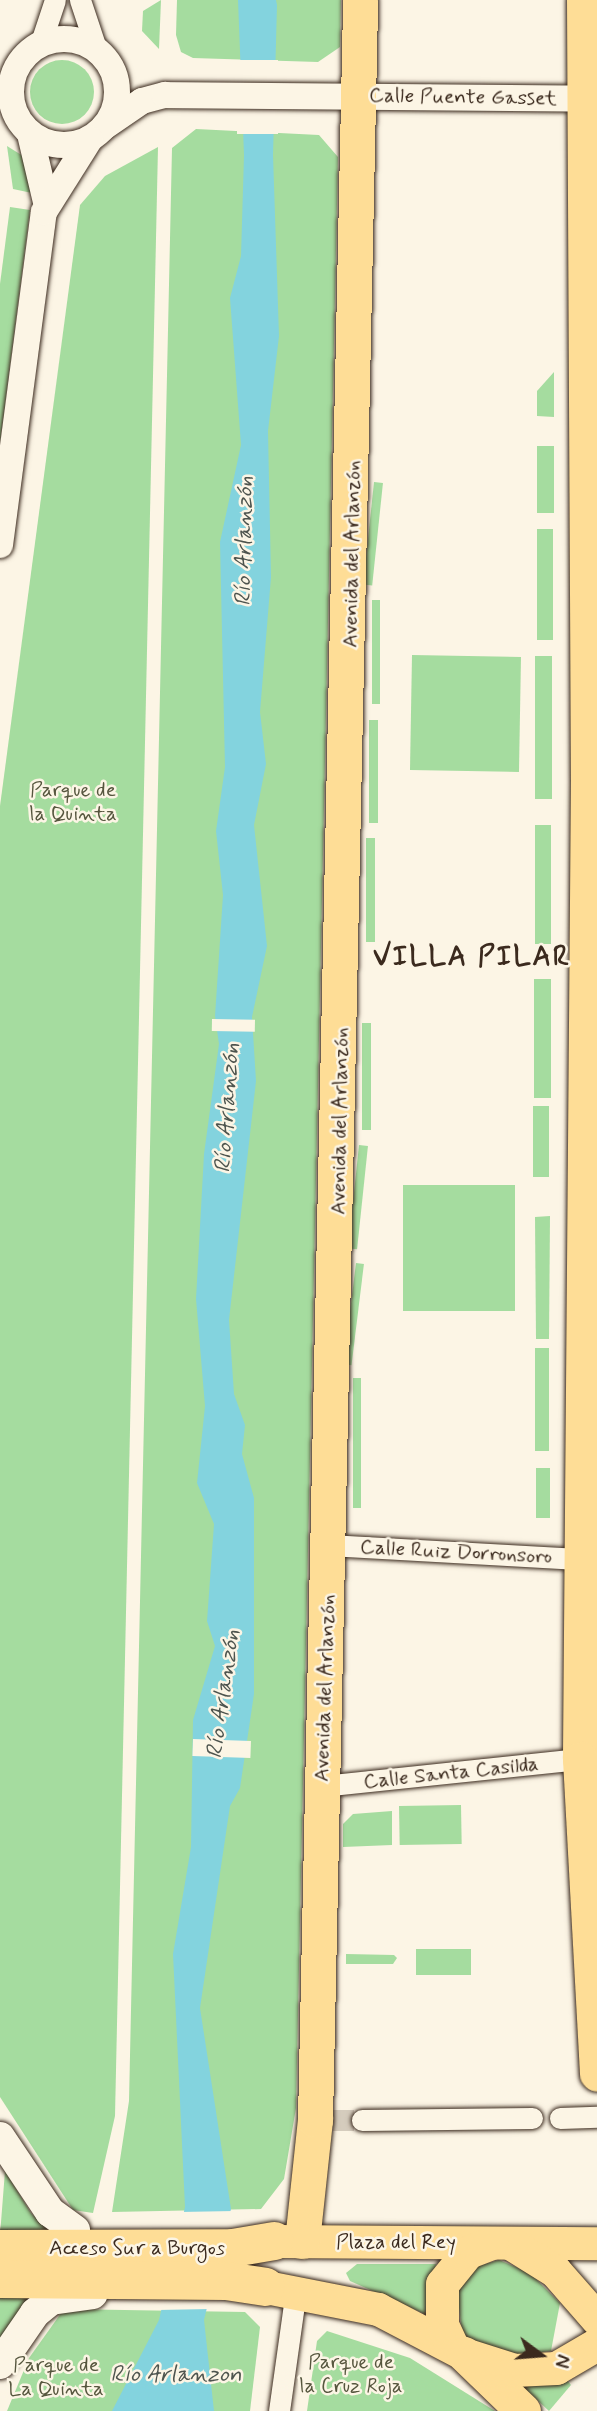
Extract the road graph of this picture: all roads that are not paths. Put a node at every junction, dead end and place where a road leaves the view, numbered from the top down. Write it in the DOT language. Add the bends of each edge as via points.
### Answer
graph roads {
  1 [pos="55,0"];
  2 [pos="80,0"];
  3 [pos="360,0"];
  4 [pos="584,0"];
  5 [pos="40,45"];
  6 [pos="104,58"];
  7 [pos="170,95"];
  8 [pos="348,96"];
  9 [pos="586,99"];
  10 [pos="97,133"];
  11 [pos="30,134"];
  12 [pos="46,202"];
  13 [pos="593,207"];
  14 [pos="0,545"];
  15 [pos="330,1545"];
  16 [pos="582,1559"];
  17 [pos="589,1758"];
  18 [pos="322,1786"];
  19 [pos="597,2074"];
  20 [pos="597,2117"];
  21 [pos="532,2118"];
  22 [pos="560,2118"];
  23 [pos="362,2120"];
  24 [pos="0,2137"];
  25 [pos="277,2241"];
  26 [pos="500,2243"];
  27 [pos="597,2243"];
  28 [pos="0,2249"];
  29 [pos="71,2263"];
  30 [pos="0,2279"];
  31 [pos="281,2288"];
  32 [pos="597,2319"];
  33 [pos="597,2344"];
  34 [pos="458,2350"];
  35 [pos="0,2364"];
  36 [pos="279,2411"];
  37 [pos="523,2411"];
  1 -- 5 [label="street"];
  2 -- 6 [label="street"];
  3 -- 8 [label="highway, Avenida del Arlanzón"];
  4 -- 9 [label="highway"];
  5 -- 6 [label="street" via="70,39"];
  5 -- 11 [label="street" via="26,55 12,81 14,110"];
  6 -- 7 [label="street"];
  6 -- 10 [label="street" via="117,97"];
  7 -- 8 [label="street, Calle Puente Gasset"];
  7 -- 10 [label="street" via="142,101"];
  8 -- 9 [label="street, Calle Puente Gasset"];
  8 -- 15 [label="highway, Avenida del Arlanzón"];
  9 -- 13 [label="highway"];
  10 -- 11 [label="street" via="59,146"];
  10 -- 12 [label="street"];
  11 -- 12 [label="street"];
  12 -- 14 [label="street"];
  13 -- 16 [label="highway"];
  15 -- 16 [label="street, Calle Ruiz Dorronsoro"];
  15 -- 18 [label="highway, Avenida del Arlanzón"];
  16 -- 17 [label="highway"];
  17 -- 18 [label="street, Calle Santa Casilda"];
  17 -- 19 [label="highway"];
  18 -- 25 [label="highway, Avenida del Arlanzón" via="324,2120"];
  20 -- 22 [label="street"];
  21 -- 23 [label="street"];
  24 -- 29 [label="main road" via="50,2212"];
  25 -- 26 [label="main road, Plaza del Rey"];
  25 -- 29 [label="highway" via="234,2232"];
  25 -- 31 [label="main road"];
  26 -- 27 [label="main road, Plaza del Rey"];
  26 -- 32 [label="main road" via="555,2272"];
  26 -- 34 [label="main road, Plaza del Rey" via="468,2252 442,2284 442,2325"];
  28 -- 29 [label="highway, Acceso Sur a Burgos"];
  29 -- 30 [label="highway, Acceso Sur a Burgos"];
  29 -- 31 [label="highway, Acceso Sur a Burgos"];
  29 -- 35 [label="main road"];
  31 -- 34 [label="main road" via="378,2309"];
  31 -- 36 [label="street"];
  33 -- 34 [label="main road" via="567,2364 534,2371"];
  34 -- 37 [label="highway"];
}
